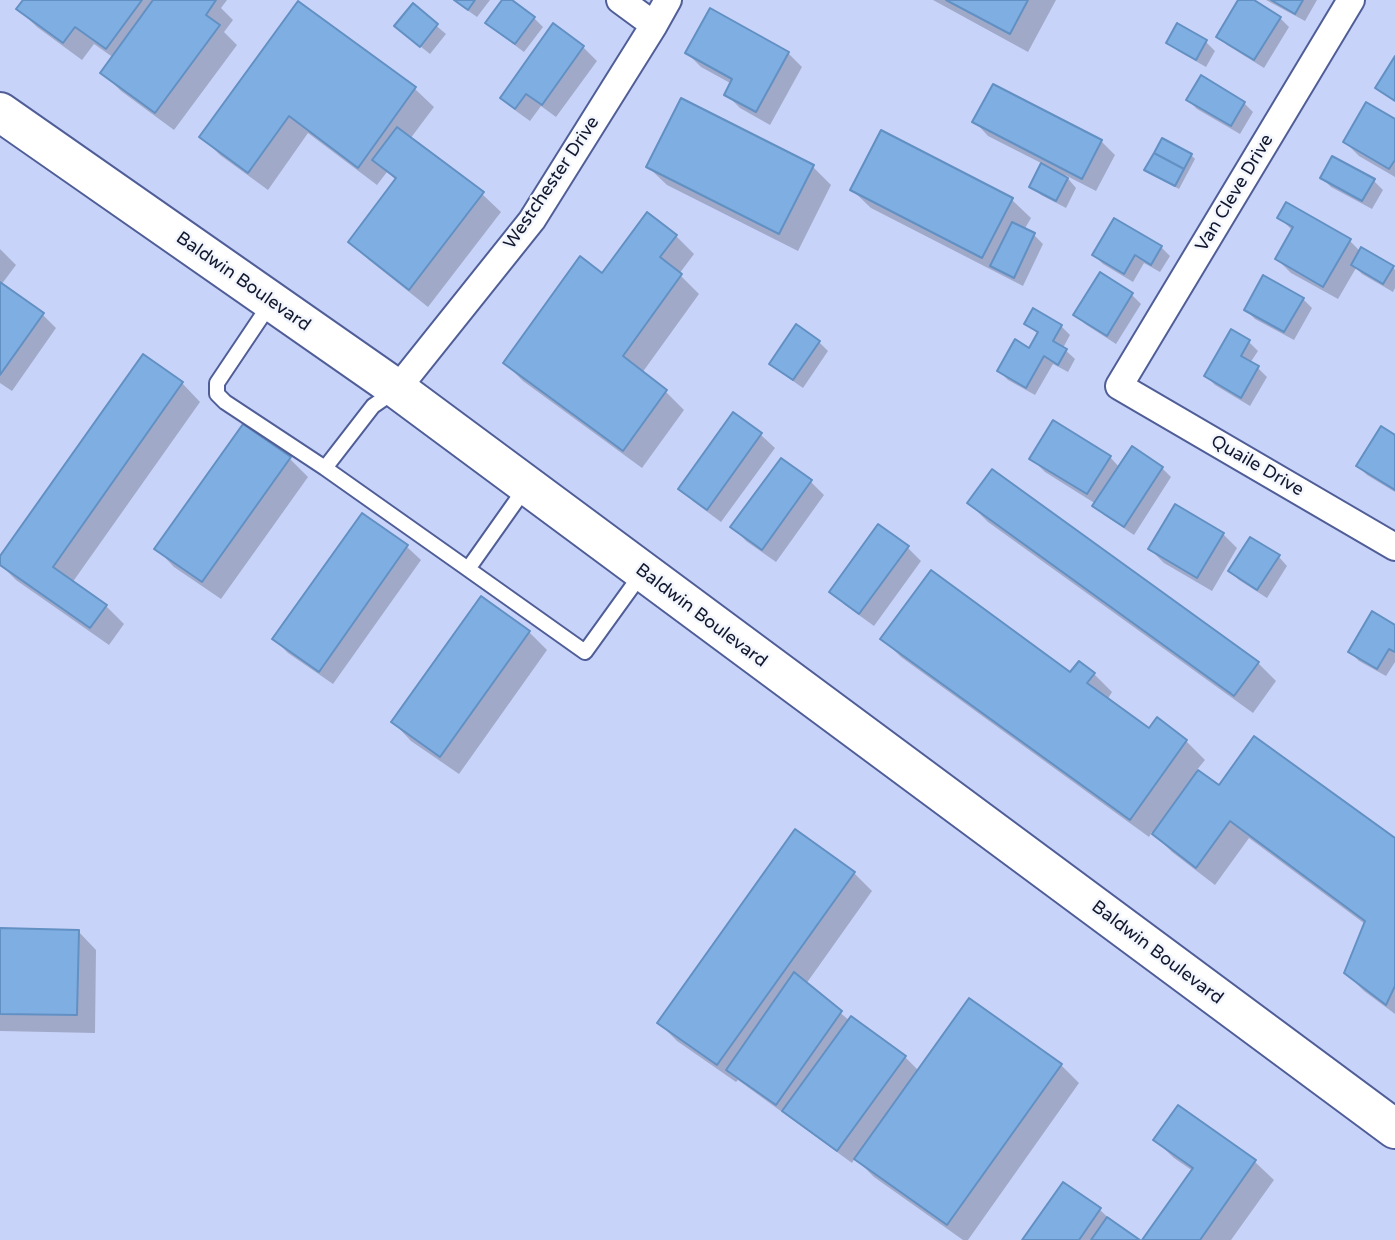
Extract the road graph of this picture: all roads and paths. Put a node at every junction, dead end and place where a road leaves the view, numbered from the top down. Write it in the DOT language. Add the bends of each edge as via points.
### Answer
graph roads {
  1 [pos="620,0"];
  2 [pos="668,0"];
  3 [pos="1351,0"];
  4 [pos="654,26"];
  5 [pos="0,112"];
  6 [pos="271,303"];
  7 [pos="1119,386"];
  8 [pos="397,389"];
  9 [pos="325,468"];
  10 [pos="526,486"];
  11 [pos="1395,547"];
  12 [pos="468,569"];
  13 [pos="642,572"];
  14 [pos="1395,1129"];
  1 -- 4 [label="street"];
  2 -- 4 [label="street, Westchester Drive"];
  3 -- 7 [label="street, Van Cleve Drive"];
  4 -- 8 [label="street, Westchester Drive" via="532,220"];
  5 -- 6 [label="main road, Baldwin Boulevard"];
  6 -- 8 [label="main road, Baldwin Boulevard"];
  6 -- 9 [label="lane" via="217,383 217,394"];
  7 -- 11 [label="street, Quaile Drive"];
  8 -- 9 [label="lane" via="373,406"];
  8 -- 10 [label="main road, Baldwin Boulevard"];
  9 -- 12 [label="lane"];
  10 -- 12 [label="lane"];
  10 -- 13 [label="main road, Baldwin Boulevard"];
  12 -- 13 [label="lane" via="585,652"];
  13 -- 14 [label="main road, Baldwin Boulevard"];
}
